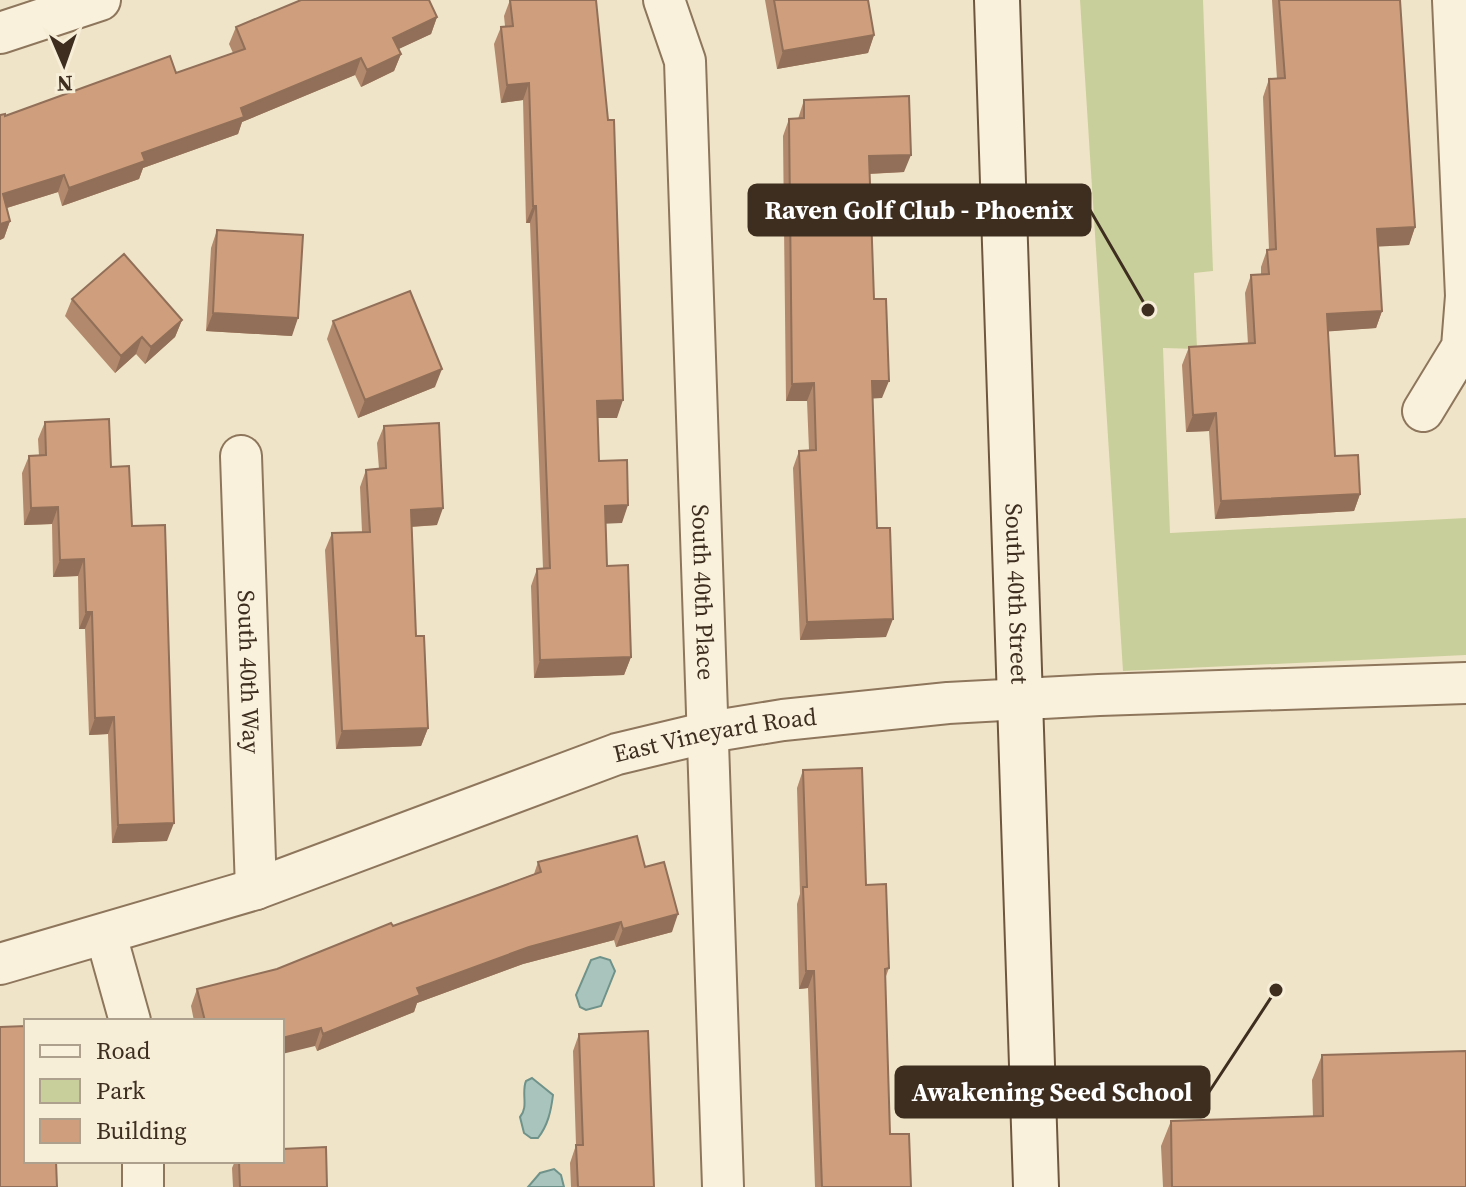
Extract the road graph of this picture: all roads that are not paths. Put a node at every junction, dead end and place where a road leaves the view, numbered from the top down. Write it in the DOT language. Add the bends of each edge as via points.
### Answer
graph roads {
  1 [pos="100,0"];
  2 [pos="664,0"];
  3 [pos="997,0"];
  4 [pos="1453,0"];
  5 [pos="0,33"];
  6 [pos="1423,411"];
  7 [pos="241,456"];
  8 [pos="1466,683"];
  9 [pos="1021,699"];
  10 [pos="709,732"];
  11 [pos="256,889"];
  12 [pos="106,935"];
  13 [pos="0,964"];
  14 [pos="129,1019"];
  15 [pos="143,1163"];
  16 [pos="143,1187"];
  17 [pos="723,1187"];
  18 [pos="1036,1187"];
  1 -- 5 [label="street"];
  2 -- 10 [label="street, South 40th Place" via="685,61"];
  3 -- 9 [label="main road, South 40th Street"];
  4 -- 6 [label="street" via="1466,296 1462,347"];
  7 -- 11 [label="street, South 40th Way"];
  8 -- 9 [label="street, East Vineyard Road"];
  9 -- 10 [label="street, East Vineyard Road" via="783,720"];
  9 -- 18 [label="main road, South 40th Street"];
  10 -- 11 [label="street, East Vineyard Road" via="617,754"];
  10 -- 17 [label="street, South 40th Place"];
  11 -- 12 [label="street, East Vineyard Road"];
  12 -- 13 [label="street, East Vineyard Road"];
  12 -- 14 [label="street"];
  15 -- 16 [label="street"];
}
